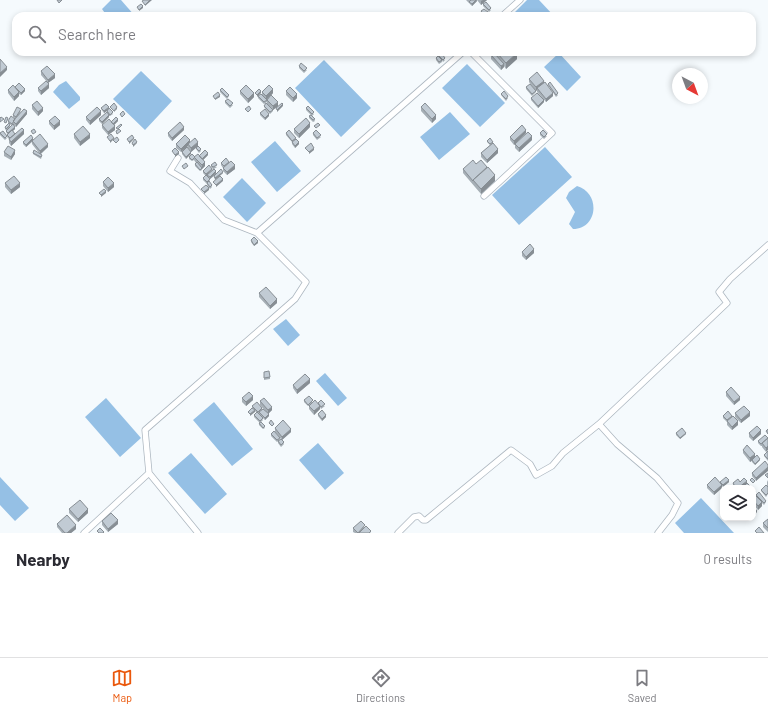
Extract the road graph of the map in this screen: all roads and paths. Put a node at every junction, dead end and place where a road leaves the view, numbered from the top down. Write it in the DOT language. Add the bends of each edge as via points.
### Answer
graph roads {
  1 [pos="520,0"];
  2 [pos="506,12"];
  3 [pos="458,56"];
  4 [pos="475,56"];
  5 [pos="178,158"];
  6 [pos="484,196"];
  7 [pos="256,233"];
  8 [pos="768,245"];
  9 [pos="599,424"];
  10 [pos="149,473"];
  11 [pos="84,533"];
  12 [pos="198,533"];
  13 [pos="398,533"];
  14 [pos="658,533"];
  1 -- 2 [label="street"];
  3 -- 7 [label="street"];
  4 -- 6 [label="street" via="552,133"];
  5 -- 7 [label="street" via="170,171 190,183 224,220"];
  7 -- 10 [label="street" via="306,282 295,299 145,430"];
  8 -- 9 [label="street" via="719,292 727,303"];
  9 -- 13 [label="street" via="563,453 552,466 536,474 530,464 511,450 426,520 419,516 414,517"];
  9 -- 14 [label="street" via="617,444 657,478 678,503"];
  10 -- 11 [label="street"];
  10 -- 12 [label="street"];
}
